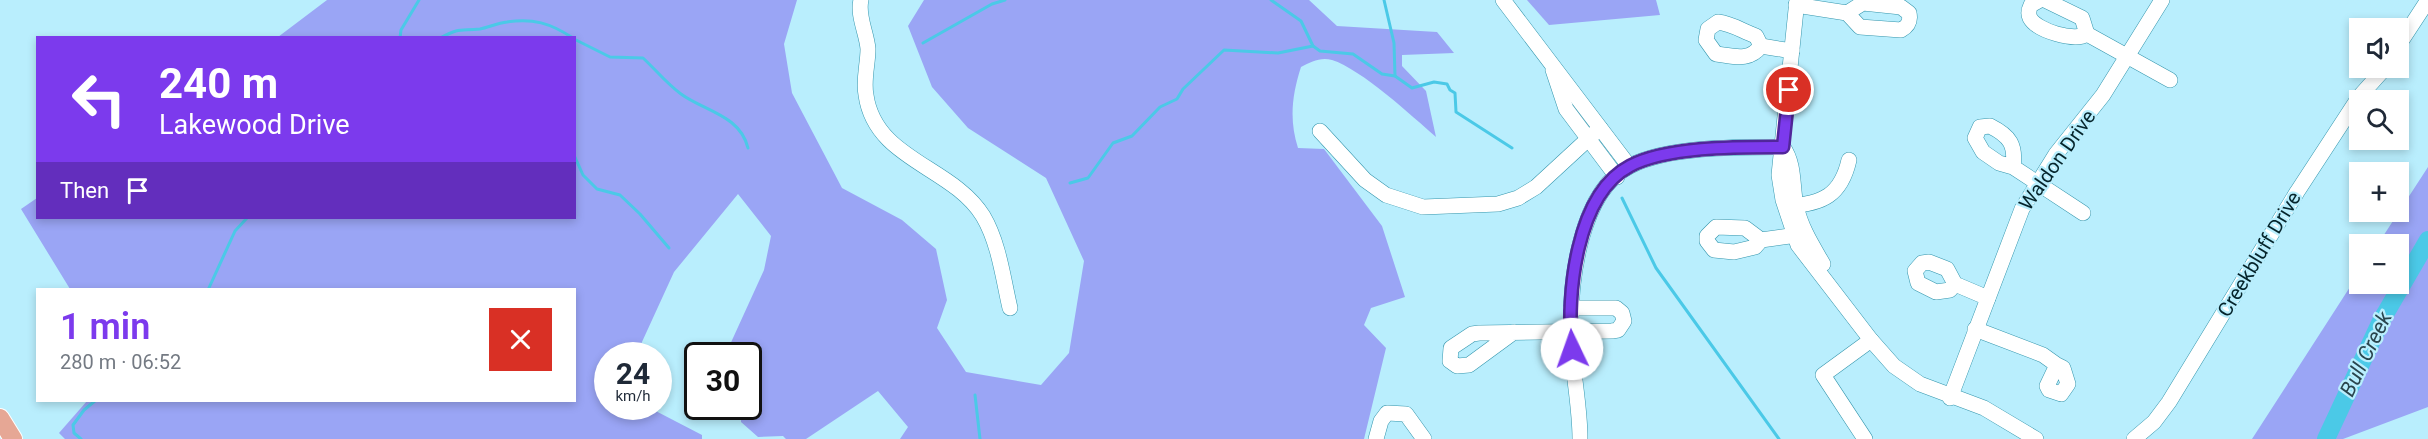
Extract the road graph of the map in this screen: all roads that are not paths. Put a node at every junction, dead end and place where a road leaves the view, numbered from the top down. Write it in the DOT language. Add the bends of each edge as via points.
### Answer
graph roads {
  1 [pos="861,0"];
  2 [pos="1503,0"];
  3 [pos="2040,0"];
  4 [pos="2045,0"];
  5 [pos="2162,0"];
  6 [pos="2428,0"];
  7 [pos="1797,3"];
  8 [pos="1847,13"];
  9 [pos="2409,29"];
  10 [pos="2087,34"];
  11 [pos="1761,46"];
  12 [pos="1792,51"];
  13 [pos="2128,56"];
  14 [pos="2376,78"];
  15 [pos="2170,80"];
  16 [pos="1320,131"];
  17 [pos="1594,133"];
  18 [pos="1783,147"];
  19 [pos="1849,160"];
  20 [pos="1629,166"];
  21 [pos="2013,167"];
  22 [pos="1617,177"];
  23 [pos="2037,182"];
  24 [pos="1790,206"];
  25 [pos="2083,213"];
  26 [pos="1800,235"];
  27 [pos="1761,240"];
  28 [pos="1955,284"];
  29 [pos="1988,298"];
  30 [pos="1011,308"];
  31 [pos="1571,309"];
  32 [pos="1975,329"];
  33 [pos="1514,332"];
  34 [pos="1570,332"];
  35 [pos="1871,340"];
  36 [pos="2057,364"];
  37 [pos="1950,398"];
  38 [pos="0,418"];
  39 [pos="2020,435"];
  40 [pos="13,439"];
  41 [pos="1376,439"];
  42 [pos="1424,439"];
  43 [pos="1580,439"];
  44 [pos="1865,439"];
  45 [pos="2036,439"];
  46 [pos="2134,439"];
  1 -- 30 [label="street" via="868,48 865,94 873,120 890,142 959,189 982,215 992,236"];
  2 -- 17 [label="street" via="1550,61 1566,109"];
  3 -- 10 [label="street" via="2031,4 2029,17 2033,22 2067,38"];
  4 -- 10 [label="street" via="2082,18"];
  5 -- 13 [label="street, Waldon Drive"];
  6 -- 9 [label="street"];
  7 -- 8 [label="street"];
  7 -- 12 [label="street"];
  10 -- 13 [label="street"];
  11 -- 12 [label="street"];
  12 -- 18 [label="street"];
  13 -- 15 [label="street"];
  13 -- 23 [label="street, Waldon Drive"];
  14 -- 46 [label="street, Creekbluff Drive" via="2333,136 2169,402"];
  16 -- 17 [label="street" via="1365,180 1386,195 1423,207 1498,204 1518,198 1536,187"];
  17 -- 20 [label="street"];
  17 -- 22 [label="street"];
  18 -- 20 [label="street" via="1725,147"];
  18 -- 24 [label="street" via="1779,175"];
  19 -- 24 [label="street" via="1845,180 1834,193 1816,202"];
  20 -- 22 [label="street"];
  21 -- 23 [label="street"];
  22 -- 31 [label="street" via="1604,190 1584,234 1576,257"];
  23 -- 25 [label="street"];
  23 -- 29 [label="street, Waldon Drive" via="2014,226"];
  24 -- 26 [label="street"];
  26 -- 27 [label="street"];
  26 -- 35 [label="street" via="1809,261"];
  28 -- 29 [label="street"];
  29 -- 32 [label="street, Waldon Drive"];
  31 -- 34 [label="street"];
  31 -- 34 [label="street" via="1616,308 1624,321 1618,330"];
  32 -- 36 [label="street"];
  32 -- 37 [label="street, Waldon Drive"];
  33 -- 34 [label="street"];
  34 -- 43 [label="street"];
  35 -- 37 [label="street" via="1894,366"];
  35 -- 44 [label="street" via="1823,375"];
  37 -- 39 [label="street" via="1984,408"];
  38 -- 40 [label="main road"];
  39 -- 45 [label="street"];
  41 -- 42 [label="street" via="1387,413 1406,414"];
}
